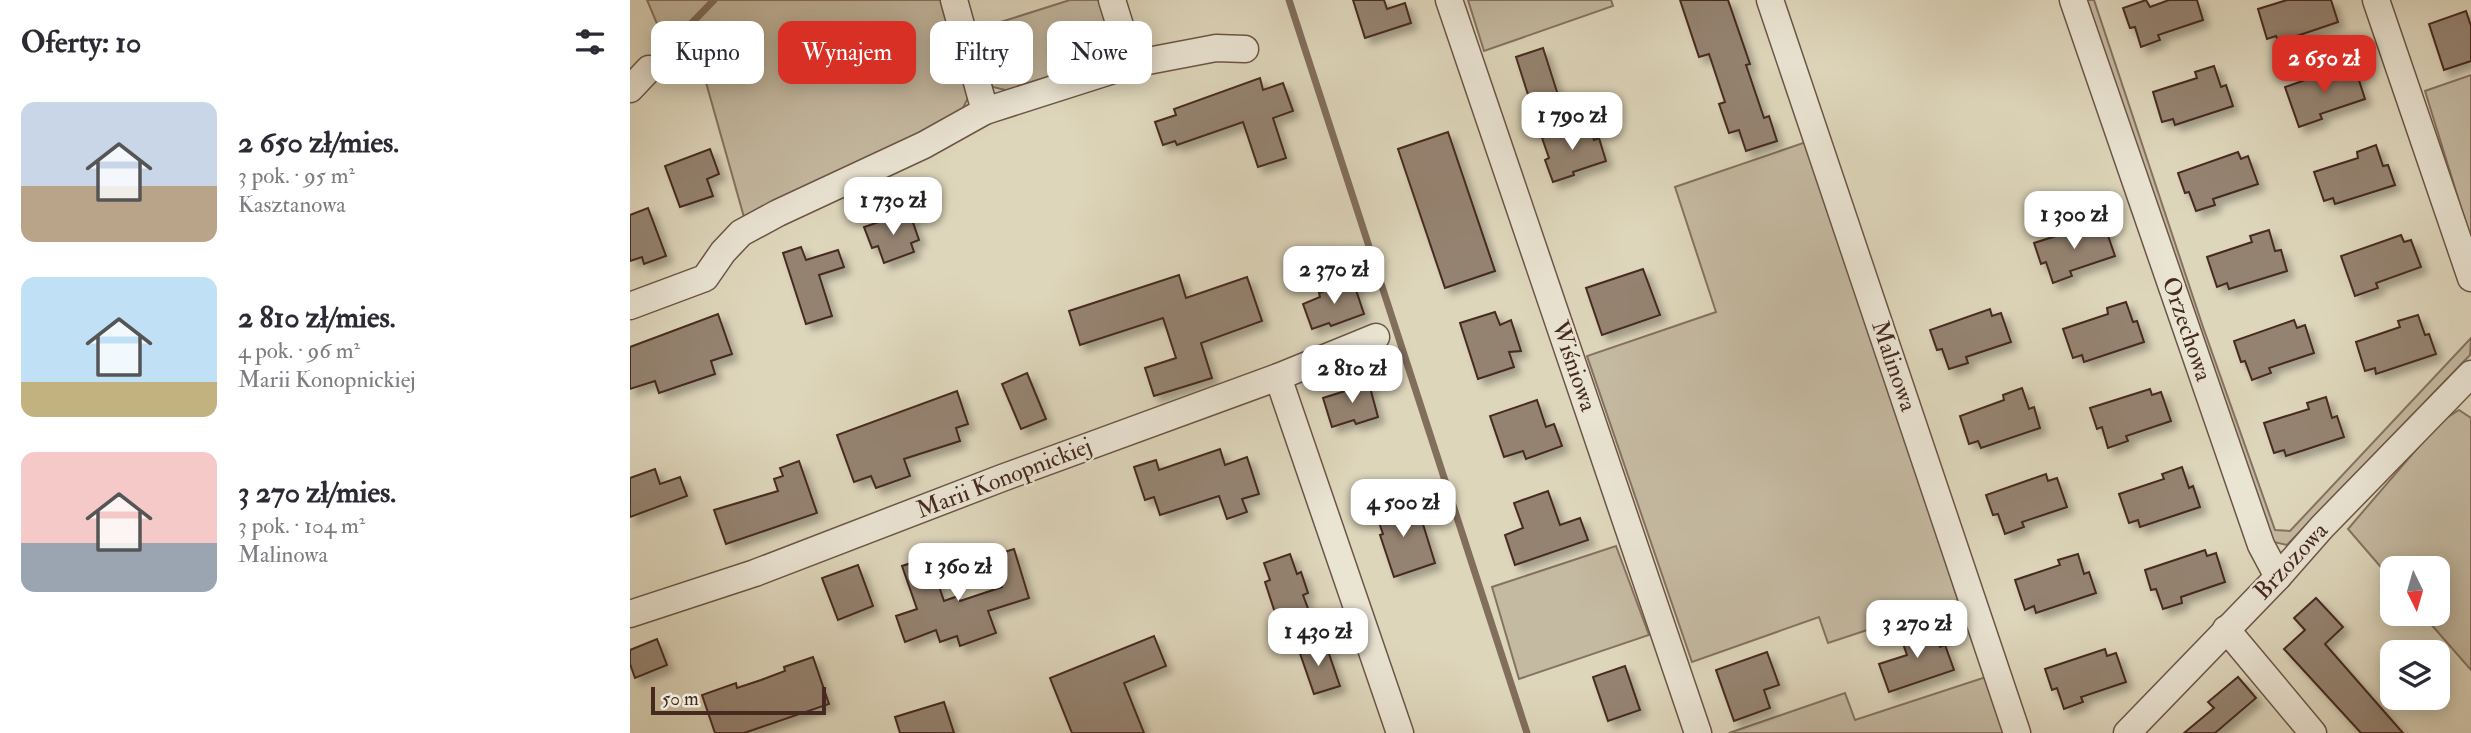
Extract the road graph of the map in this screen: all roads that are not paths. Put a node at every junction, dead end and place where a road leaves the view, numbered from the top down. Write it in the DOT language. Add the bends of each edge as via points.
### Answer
graph roads {
  1 [pos="954,0"];
  2 [pos="1112,0"];
  3 [pos="1449,0"];
  4 [pos="1770,0"];
  5 [pos="2073,0"];
  6 [pos="2376,0"];
  7 [pos="1119,21"];
  8 [pos="1245,49"];
  9 [pos="1152,60"];
  10 [pos="649,69"];
  11 [pos="1069,84"];
  12 [pos="630,89"];
  13 [pos="985,111"];
  14 [pos="2471,278"];
  15 [pos="630,306"];
  16 [pos="1376,337"];
  17 [pos="1278,377"];
  18 [pos="2466,391"];
  19 [pos="2277,577"];
  20 [pos="630,614"];
  21 [pos="2226,629"];
  22 [pos="1400,733"];
  23 [pos="1698,733"];
  24 [pos="2017,733"];
  25 [pos="2127,733"];
  26 [pos="2314,733"];
  1 -- 13 [label="street"];
  2 -- 7 [label="street"];
  3 -- 23 [label="street, Wiśniowa"];
  4 -- 24 [label="street, Malinowa"];
  5 -- 19 [label="street, Orzechowa" via="2261,545"];
  6 -- 14 [label="street"];
  8 -- 9 [label="street" via="1216,48"];
  10 -- 12 [label="street"];
  11 -- 13 [label="street"];
  13 -- 15 [label="street" via="741,233 705,278"];
  16 -- 17 [label="street, Marii Konopnickiej"];
  17 -- 20 [label="street, Marii Konopnickiej" via="755,573"];
  17 -- 22 [label="street"];
  18 -- 19 [label="street, Brzozowa" via="2322,527"];
  19 -- 21 [label="street, Brzozowa"];
  21 -- 25 [label="street, Brzozowa"];
  21 -- 26 [label="street"];
}
